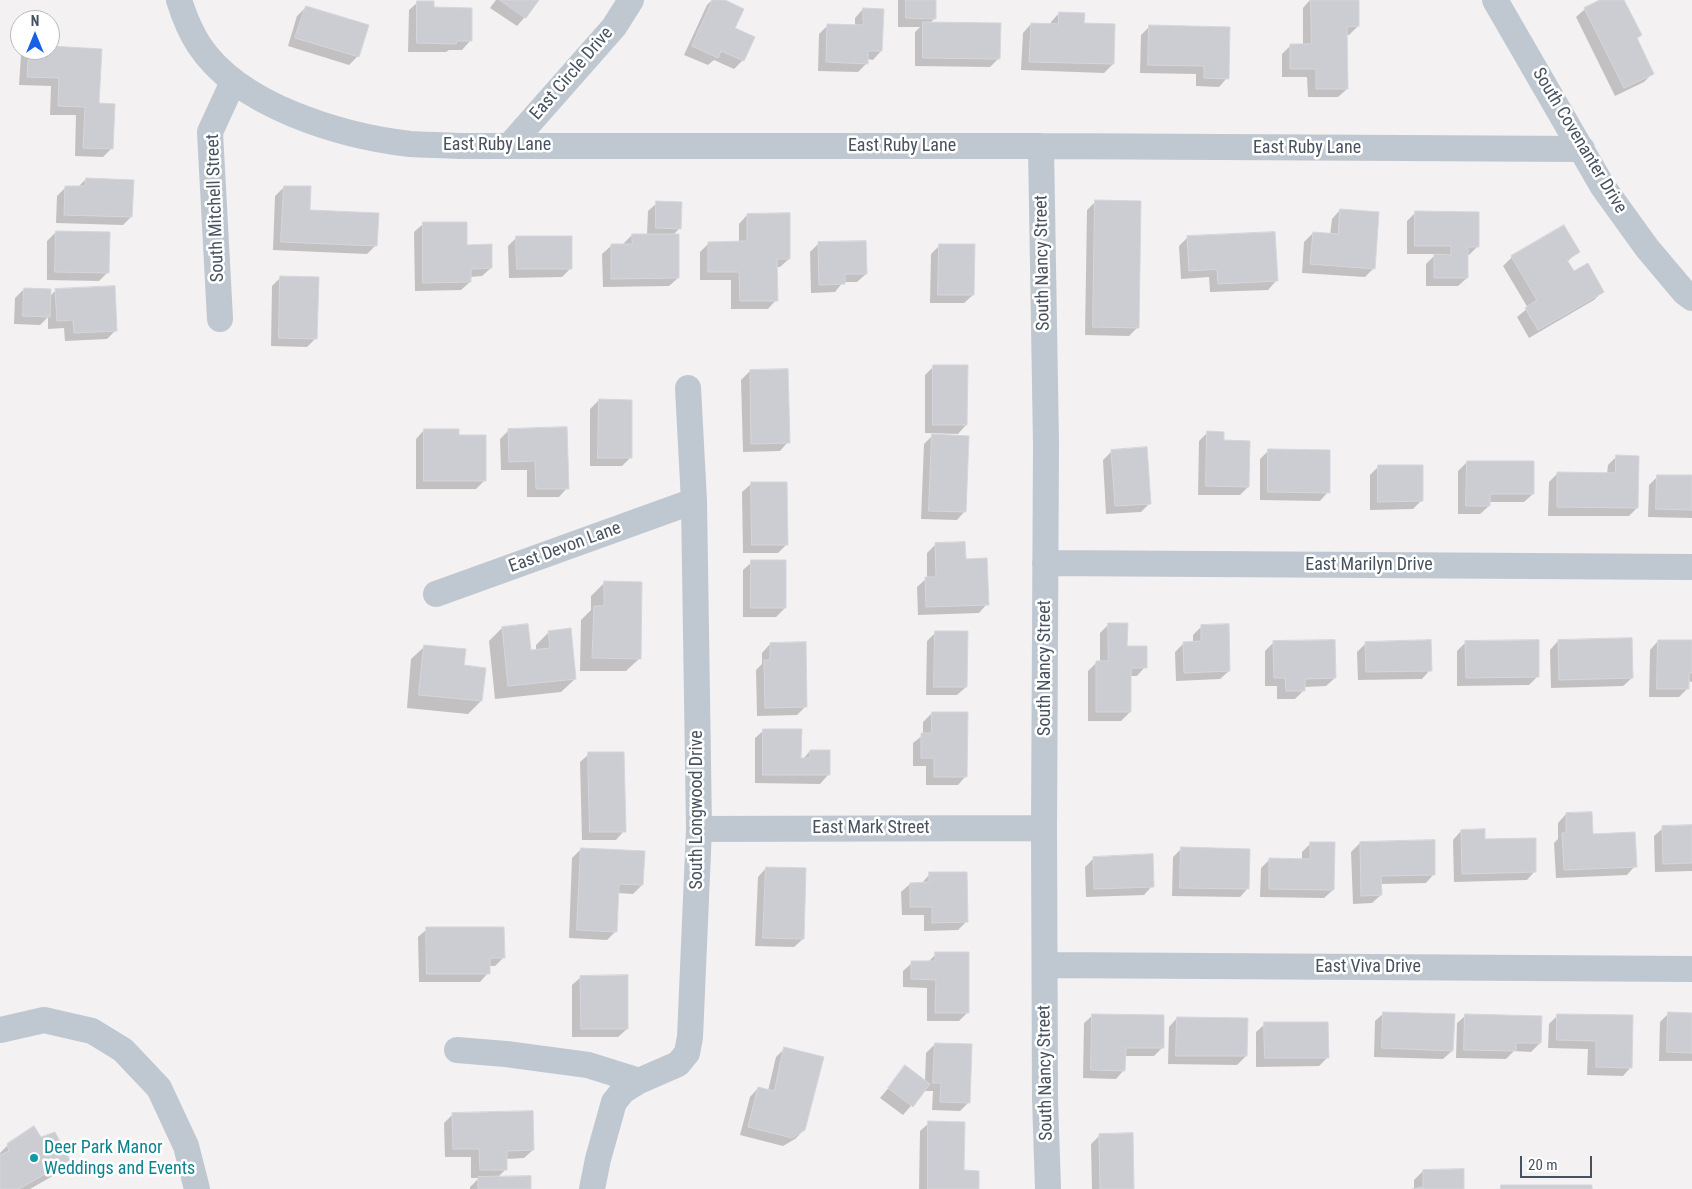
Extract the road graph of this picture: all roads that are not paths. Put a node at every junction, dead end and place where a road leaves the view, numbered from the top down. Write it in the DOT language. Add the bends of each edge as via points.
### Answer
graph roads {
  1 [pos="179,0"];
  2 [pos="631,0"];
  3 [pos="1495,0"];
  4 [pos="233,82"];
  5 [pos="510,145"];
  6 [pos="1041,146"];
  7 [pos="1582,149"];
  8 [pos="1692,298"];
  9 [pos="220,319"];
  10 [pos="688,388"];
  11 [pos="694,501"];
  12 [pos="1045,563"];
  13 [pos="1692,567"];
  14 [pos="436,594"];
  15 [pos="1044,828"];
  16 [pos="699,829"];
  17 [pos="1045,965"];
  18 [pos="1692,970"];
  19 [pos="0,1030"];
  20 [pos="457,1050"];
  21 [pos="639,1081"];
  22 [pos="198,1189"];
  23 [pos="592,1189"];
  24 [pos="1048,1189"];
  1 -- 4 [label="street" via="186,23 200,46"];
  2 -- 5 [label="street, East Circle Drive" via="614,27"];
  3 -- 7 [label="street, South Covenanter Drive"];
  4 -- 5 [label="street, East Ruby Lane" via="277,108 345,131 410,144"];
  4 -- 9 [label="street, South Mitchell Street" via="210,132"];
  5 -- 6 [label="street, East Ruby Lane"];
  6 -- 7 [label="street, East Ruby Lane"];
  6 -- 12 [label="street, South Nancy Street"];
  7 -- 8 [label="street, South Covenanter Drive" via="1603,187 1647,248"];
  10 -- 11 [label="street, South Longwood Drive"];
  11 -- 14 [label="street, East Devon Lane"];
  11 -- 16 [label="street, South Longwood Drive"];
  12 -- 13 [label="street, East Marilyn Drive"];
  12 -- 15 [label="street, South Nancy Street"];
  15 -- 16 [label="street, East Mark Street"];
  15 -- 17 [label="street, South Nancy Street"];
  16 -- 21 [label="street, South Longwood Drive" via="689,1048 678,1064"];
  17 -- 18 [label="street, East Viva Drive"];
  17 -- 24 [label="street, South Nancy Street"];
  19 -- 22 [label="street" via="44,1020 92,1031 123,1050 159,1088 186,1146"];
  20 -- 21 [label="street" via="588,1065"];
  21 -- 23 [label="street, South Longwood Drive" via="614,1102"];
}
